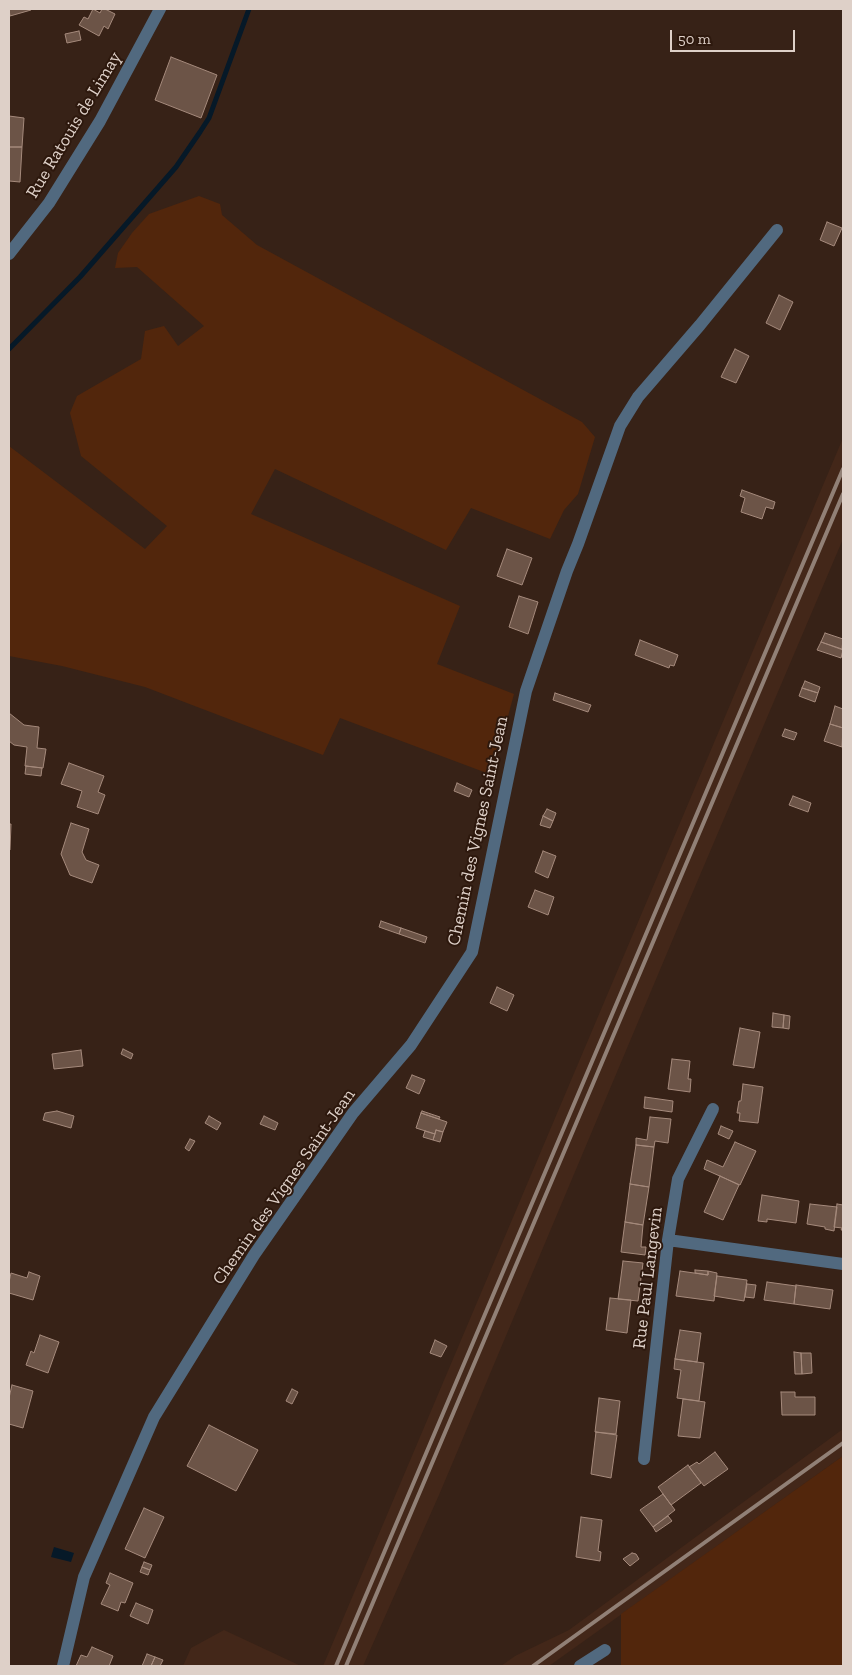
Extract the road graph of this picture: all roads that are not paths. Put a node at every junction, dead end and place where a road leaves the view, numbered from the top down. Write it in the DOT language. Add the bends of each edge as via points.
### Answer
graph roads {
  1 [pos="160,9"];
  2 [pos="777,230"];
  3 [pos="9,254"];
  4 [pos="713,1109"];
  5 [pos="668,1240"];
  6 [pos="843,1264"];
  7 [pos="644,1459"];
  8 [pos="605,1650"];
  9 [pos="63,1666"];
  10 [pos="580,1666"];
  1 -- 3 [label="street, Rue Ratouis de Limay" via="100,121 49,203"];
  2 -- 9 [label="street, Chemin des Vignes Saint-Jean" via="638,397 620,426 526,691 472,952 411,1046 353,1114 254,1255 154,1417 84,1577"];
  4 -- 5 [label="street, Rue Paul Langevin" via="678,1179"];
  5 -- 6 [label="street"];
  5 -- 7 [label="street, Rue Paul Langevin"];
  8 -- 10 [label="street"];
}
